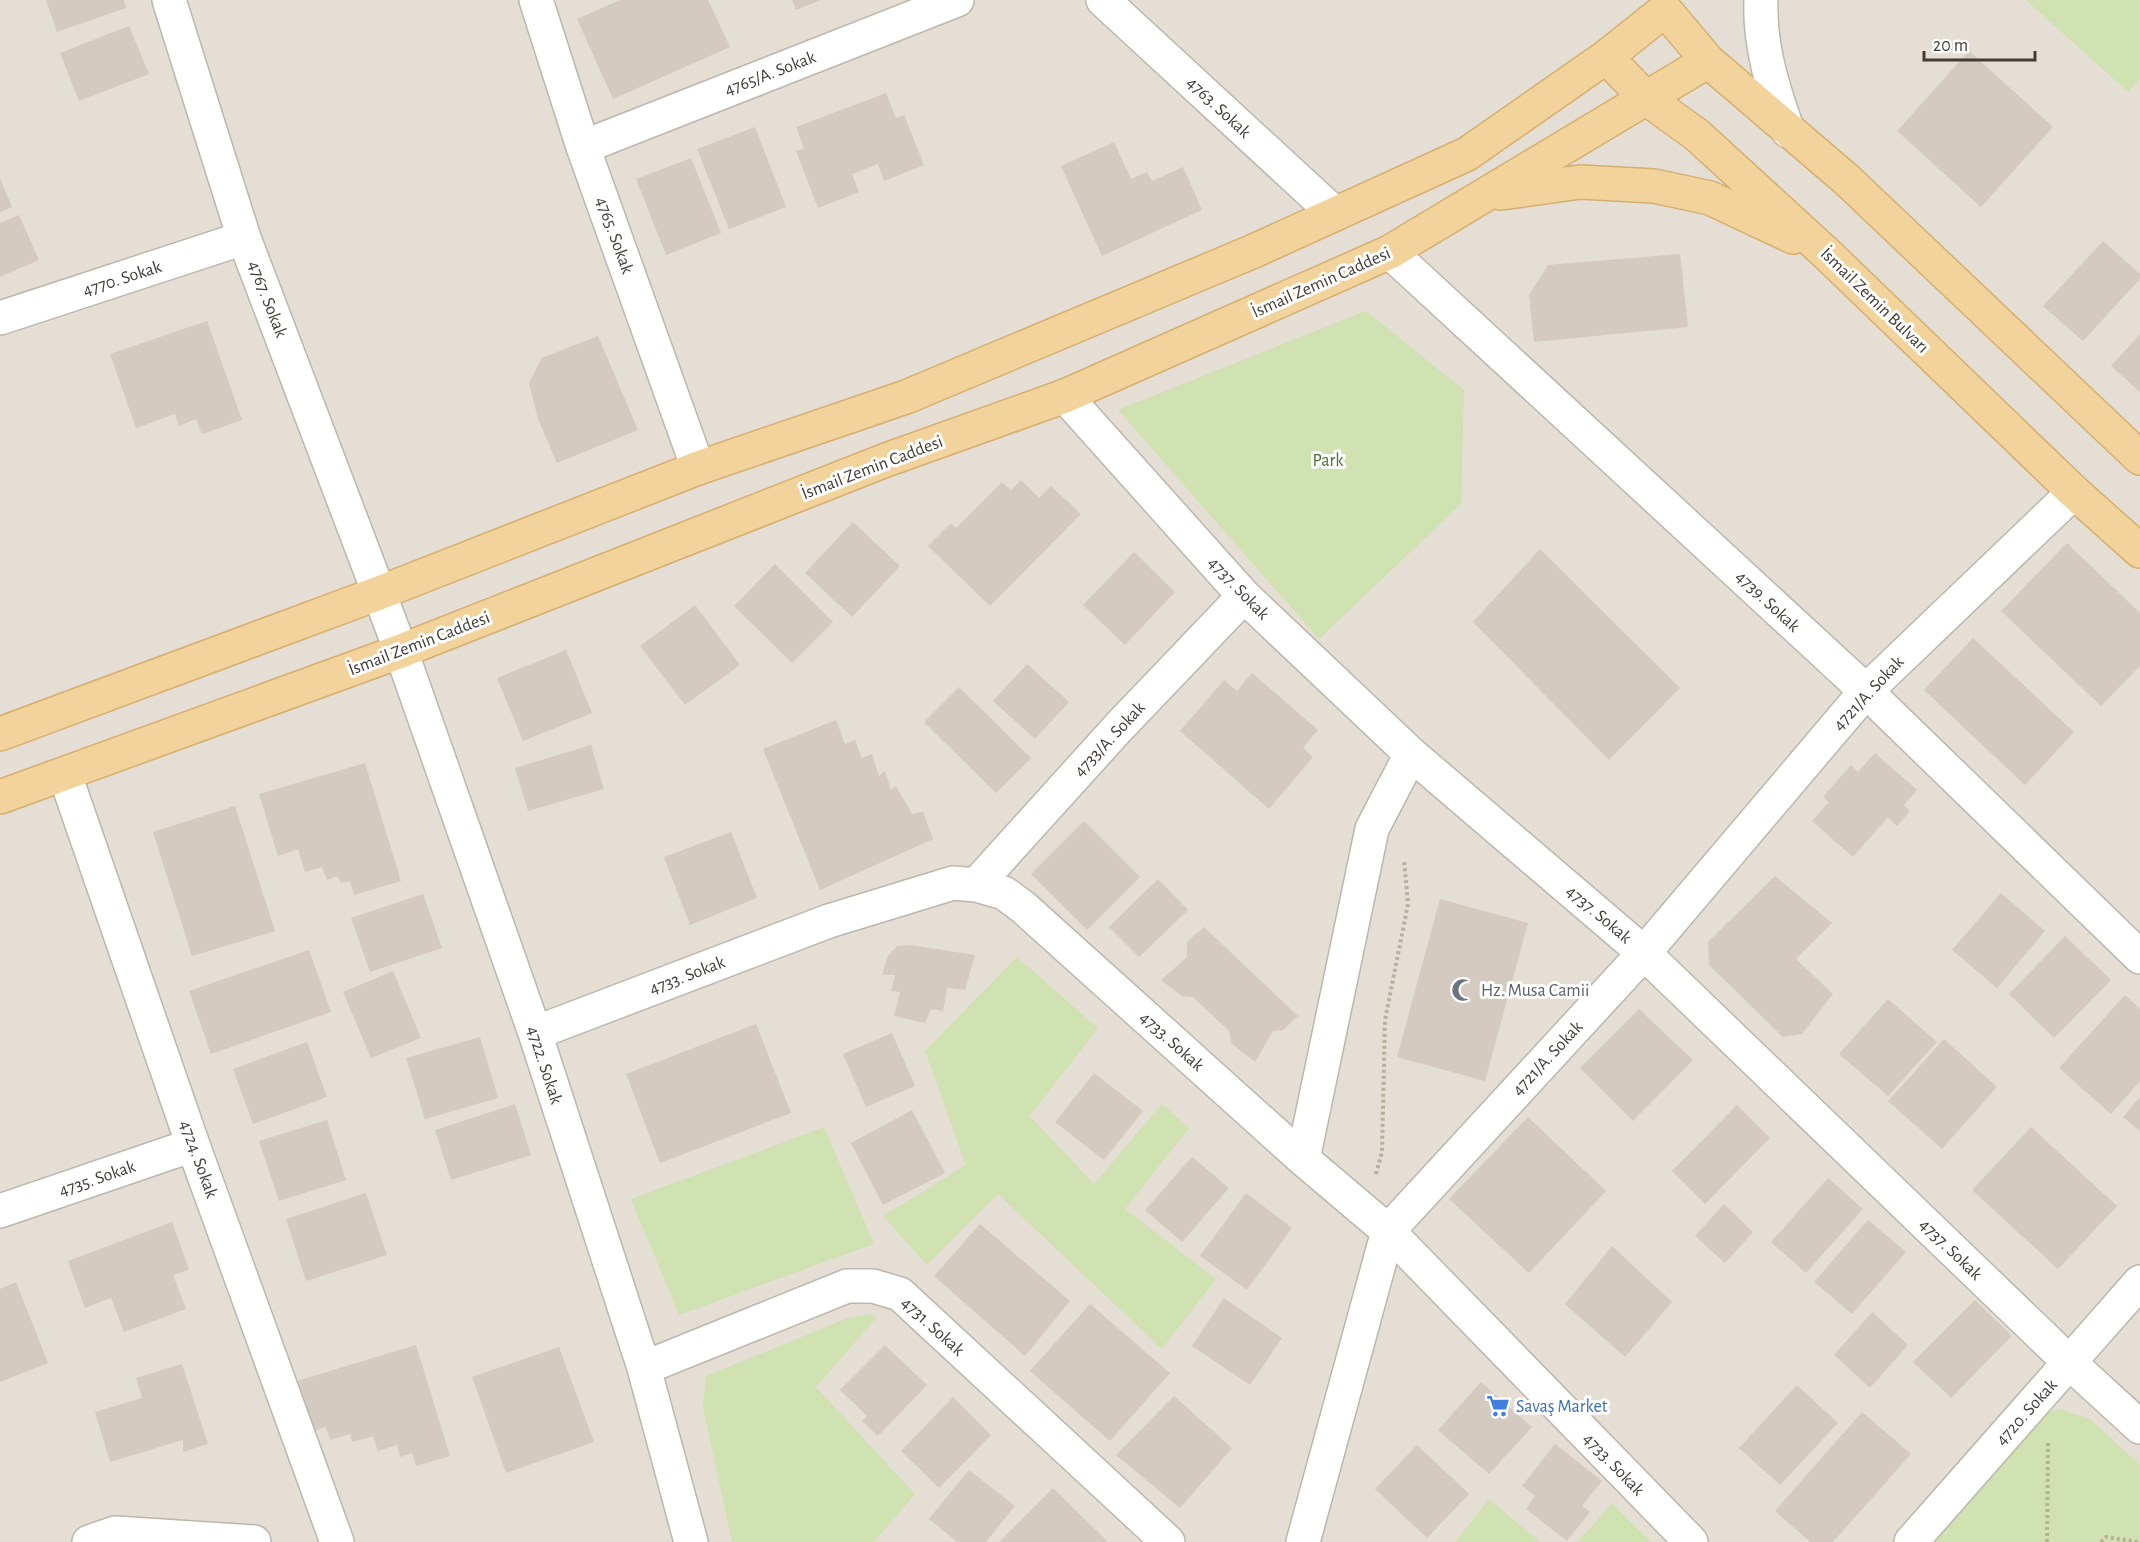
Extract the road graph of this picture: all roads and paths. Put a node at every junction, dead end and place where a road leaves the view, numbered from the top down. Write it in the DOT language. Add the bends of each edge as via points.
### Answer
graph roads {
  1 [pos="169,0"];
  2 [pos="536,0"];
  3 [pos="957,0"];
  4 [pos="1102,0"];
  5 [pos="1761,0"];
  6 [pos="1665,3"];
  7 [pos="1606,57"];
  8 [pos="1708,61"];
  9 [pos="1647,99"];
  10 [pos="1788,131"];
  11 [pos="583,147"];
  12 [pos="1484,196"];
  13 [pos="1335,214"];
  14 [pos="244,238"];
  15 [pos="1390,252"];
  16 [pos="1828,255"];
  17 [pos="0,318"];
  18 [pos="1065,396"];
  19 [pos="2140,458"];
  20 [pos="698,468"];
  21 [pos="2074,492"];
  22 [pos="2140,550"];
  23 [pos="379,593"];
  24 [pos="1244,596"];
  25 [pos="401,651"];
  26 [pos="1866,691"];
  27 [pos="0,734"];
  28 [pos="1411,754"];
  29 [pos="65,775"];
  30 [pos="0,797"];
  31 [pos="1404,857"];
  32 [pos="976,885"];
  33 [pos="1644,953"];
  34 [pos="2140,957"];
  35 [pos="535,1033"];
  36 [pos="193,1145"];
  37 [pos="1303,1159"];
  38 [pos="0,1211"];
  39 [pos="1377,1222"];
  40 [pos="2140,1282"];
  41 [pos="2070,1363"];
  42 [pos="644,1368"];
  43 [pos="2040,1396"];
  44 [pos="2140,1427"];
  45 [pos="88,1542"];
  46 [pos="254,1542"];
  47 [pos="338,1542"];
  48 [pos="691,1542"];
  49 [pos="1168,1542"];
  50 [pos="1303,1542"];
  51 [pos="1691,1542"];
  52 [pos="1911,1542"];
  53 [pos="2047,1542"];
  54 [pos="2101,1542"];
  55 [pos="2139,1542"];
  1 -- 14 [label="street, 4767. Sokak"];
  2 -- 11 [label="street, 4765. Sokak"];
  3 -- 11 [label="street, 4765/A. Sokak"];
  4 -- 13 [label="street, 4763. Sokak"];
  5 -- 10 [label="street" via="1770,82"];
  6 -- 7 [label="main road"];
  6 -- 8 [label="main road"];
  7 -- 9 [label="main road, İsmail Zemin Bulvarı"];
  7 -- 13 [label="main road" via="1467,154"];
  8 -- 9 [label="main road, İsmail Zemin Caddesi"];
  8 -- 10 [label="main road"];
  9 -- 12 [label="main road, İsmail Zemin Caddesi"];
  9 -- 16 [label="main road, İsmail Zemin Bulvarı" via="1697,135"];
  10 -- 19 [label="main road" via="1846,179"];
  11 -- 20 [label="street, 4765. Sokak"];
  12 -- 15 [label="main road, İsmail Zemin Caddesi"];
  12 -- 16 [label="main road" via="1580,182 1654,186 1710,198"];
  13 -- 20 [label="main road" via="906,397"];
  14 -- 17 [label="street, 4770. Sokak"];
  14 -- 23 [label="street, 4767. Sokak"];
  15 -- 18 [label="main road, İsmail Zemin Caddesi"];
  15 -- 26 [label="street, 4739. Sokak"];
  16 -- 21 [label="main road, İsmail Zemin Bulvarı"];
  18 -- 24 [label="street, 4737. Sokak"];
  18 -- 25 [label="main road, İsmail Zemin Caddesi" via="886,460"];
  20 -- 23 [label="main road"];
  21 -- 22 [label="main road, İsmail Zemin Bulvarı"];
  21 -- 26 [label="street, 4721/A. Sokak"];
  23 -- 25 [label="street, 4722. Sokak"];
  23 -- 27 [label="main road"];
  24 -- 28 [label="street, 4737. Sokak"];
  24 -- 32 [label="street, 4733/A. Sokak"];
  25 -- 29 [label="main road, İsmail Zemin Caddesi"];
  25 -- 35 [label="street, 4722. Sokak"];
  26 -- 33 [label="street, 4721/A. Sokak"];
  26 -- 34 [label="street, 4739. Sokak"];
  28 -- 33 [label="street, 4737. Sokak"];
  28 -- 37 [label="street" via="1372,828"];
  29 -- 30 [label="main road, İsmail Zemin Caddesi"];
  29 -- 36 [label="street, 4724. Sokak"];
  31 -- 39 [label="path" via="1407,904 1385,1020"];
  32 -- 35 [label="street, 4733. Sokak" via="953,883 829,921"];
  32 -- 37 [label="street, 4733. Sokak" via="1004,893 1023,907"];
  33 -- 39 [label="street, 4721/A. Sokak"];
  33 -- 41 [label="street, 4737. Sokak"];
  35 -- 42 [label="street, 4722. Sokak"];
  36 -- 38 [label="street, 4735. Sokak"];
  36 -- 47 [label="street, 4724. Sokak"];
  37 -- 39 [label="street, 4733. Sokak"];
  39 -- 50 [label="street, 4721/A. Sokak"];
  39 -- 51 [label="street, 4733. Sokak"];
  40 -- 41 [label="street, 4720. Sokak"];
  41 -- 43 [label="street, 4720. Sokak"];
  41 -- 44 [label="street, 4737. Sokak"];
  42 -- 48 [label="street, 4722. Sokak"];
  42 -- 49 [label="street, 4731. Sokak" via="848,1286 873,1286 900,1294"];
  43 -- 52 [label="street, 4720. Sokak"];
  43 -- 53 [label="path" via="2048,1437"];
  45 -- 46 [label="street" via="115,1533"];
  54 -- 55 [label="path" via="2106,1537"];
}
